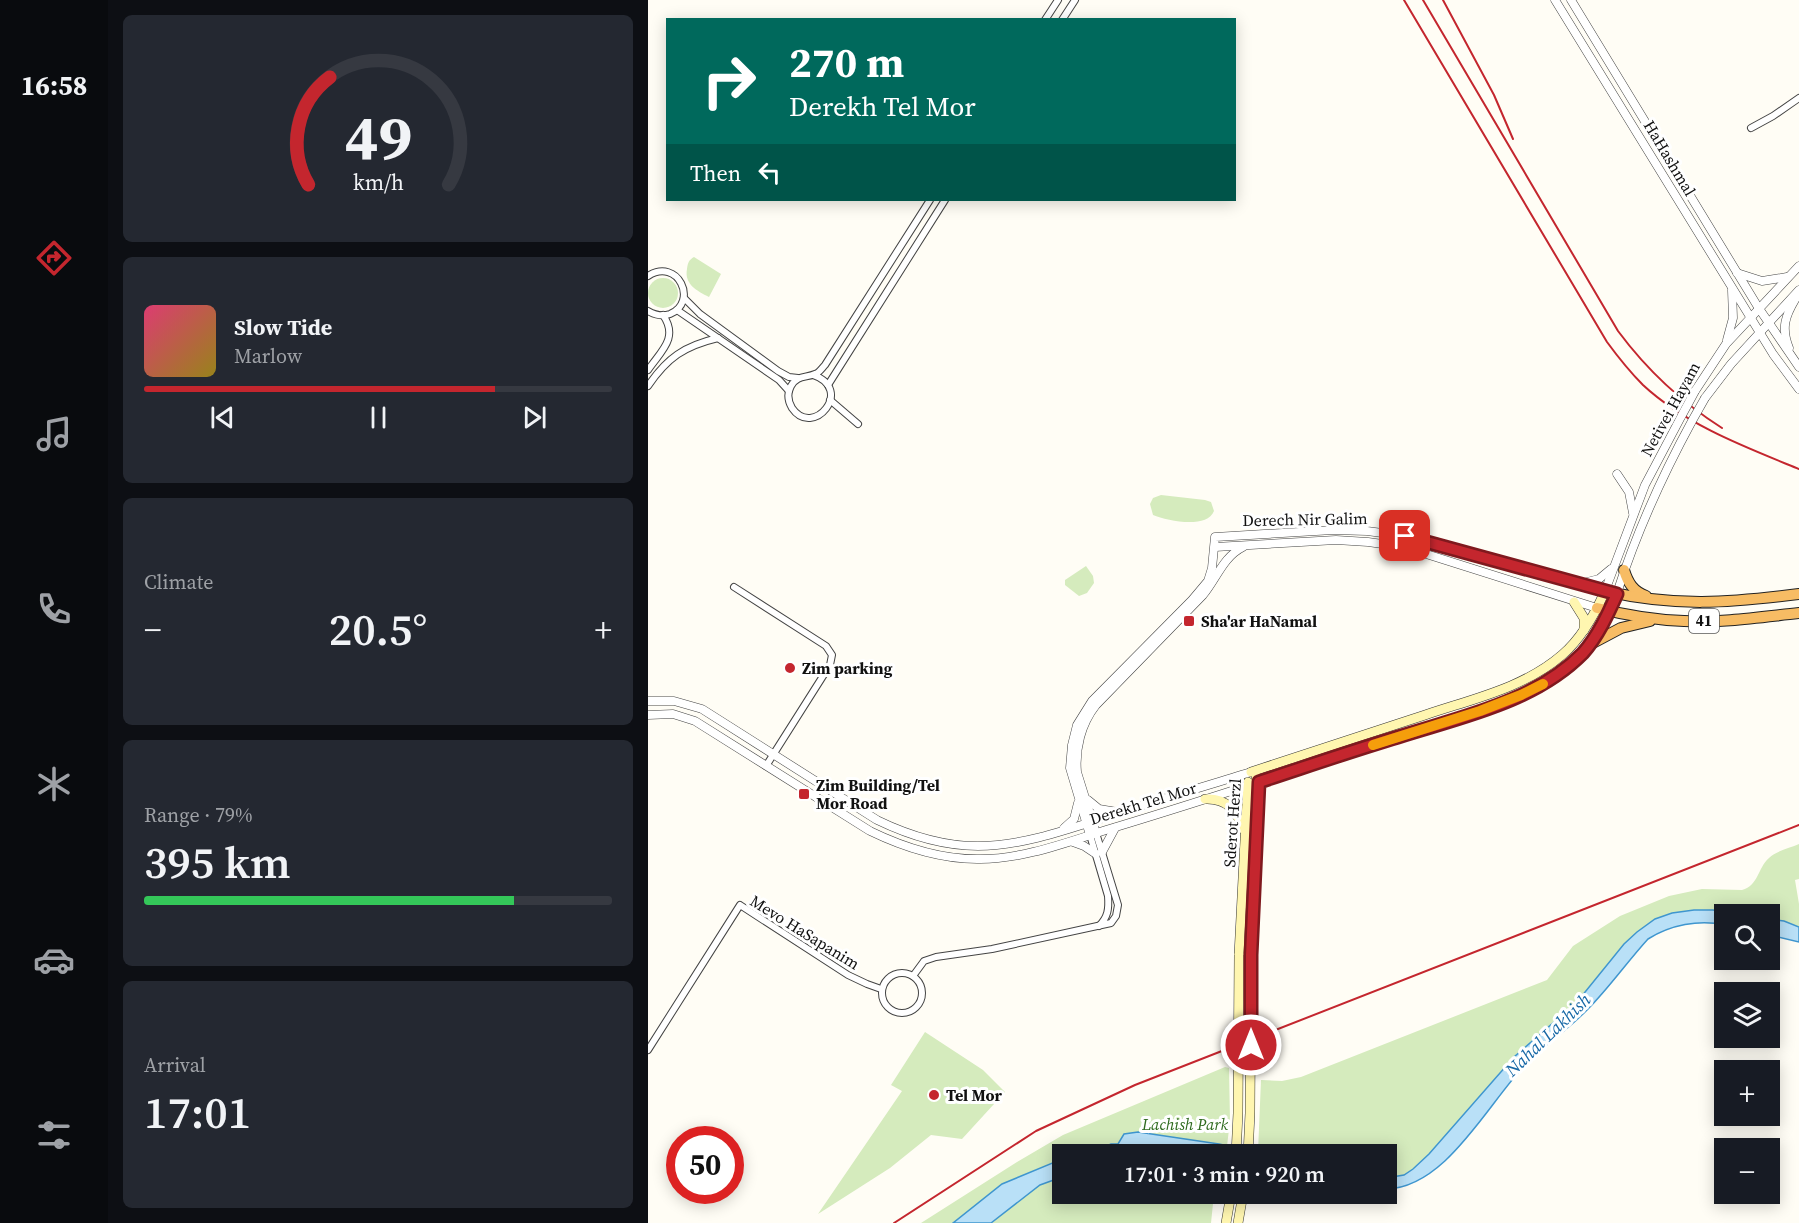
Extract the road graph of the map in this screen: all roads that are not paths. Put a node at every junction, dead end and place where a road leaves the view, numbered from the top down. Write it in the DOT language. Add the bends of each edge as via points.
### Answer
graph roads {
  1 [pos="1058,0"];
  2 [pos="1075,0"];
  3 [pos="1555,0"];
  4 [pos="1571,0"];
  5 [pos="1046,18"];
  6 [pos="1063,18"];
  7 [pos="1799,98"];
  8 [pos="1751,128"];
  9 [pos="929,201"];
  10 [pos="944,201"];
  11 [pos="1799,266"];
  12 [pos="1737,273"];
  13 [pos="648,276"];
  14 [pos="1788,276"];
  15 [pos="1731,285"];
  16 [pos="1799,292"];
  17 [pos="684,298"];
  18 [pos="1758,307"];
  19 [pos="677,310"];
  20 [pos="649,312"];
  21 [pos="663,315"];
  22 [pos="1750,316"];
  23 [pos="1768,323"];
  24 [pos="1759,331"];
  25 [pos="718,338"];
  26 [pos="1726,344"];
  27 [pos="1797,364"];
  28 [pos="648,370"];
  29 [pos="813,375"];
  30 [pos="798,378"];
  31 [pos="828,385"];
  32 [pos="648,386"];
  33 [pos="1799,389"];
  34 [pos="789,391"];
  35 [pos="830,400"];
  36 [pos="858,424"];
  37 [pos="1617,474"];
  38 [pos="1634,515"];
  39 [pos="1245,546"];
  40 [pos="1219,547"];
  41 [pos="1617,560"];
  42 [pos="1624,570"];
  43 [pos="1220,571"];
  44 [pos="1576,583"];
  45 [pos="734,586"];
  46 [pos="1605,591"];
  47 [pos="1617,594"];
  48 [pos="1799,594"];
  49 [pos="1654,599"];
  50 [pos="1575,602"];
  51 [pos="1597,608"];
  52 [pos="1609,611"];
  53 [pos="1799,613"];
  54 [pos="1660,620"];
  55 [pos="1584,630"];
  56 [pos="1590,645"];
  57 [pos="649,701"];
  58 [pos="650,714"];
  59 [pos="772,755"];
  60 [pos="766,766"];
  61 [pos="1251,772"];
  62 [pos="1259,782"];
  63 [pos="1247,786"];
  64 [pos="1082,798"];
  65 [pos="1205,799"];
  66 [pos="1122,812"];
  67 [pos="1090,822"];
  68 [pos="1115,828"];
  69 [pos="1062,830"];
  70 [pos="1245,831"];
  71 [pos="1093,834"];
  72 [pos="1072,841"];
  73 [pos="1099,853"];
  74 [pos="913,976"];
  75 [pos="882,989"];
  76 [pos="648,1050"];
  77 [pos="1237,1144"];
  78 [pos="1249,1144"];
  79 [pos="1229,1204"];
  80 [pos="1241,1204"];
  81 [pos="1226,1223"];
  82 [pos="1238,1223"];
  1 -- 5 [label="street"];
  2 -- 6 [label="street"];
  3 -- 15 [label="street, HaHashmal"];
  4 -- 12 [label="street, HaHashmal"];
  7 -- 8 [label="street"];
  9 -- 29 [label="street" via="828,360"];
  10 -- 31 [label="street"];
  11 -- 14 [label="street, Netivei Hayam"];
  12 -- 14 [label="street" via="1762,281"];
  12 -- 18 [label="street, HaHashmal"];
  13 -- 17 [label="street" via="661,271 672,274 682,284"];
  14 -- 18 [label="street, Netivei Hayam"];
  15 -- 22 [label="street, HaHashmal"];
  15 -- 26 [label="street" via="1733,318"];
  16 -- 23 [label="street, Netivei Hayam"];
  16 -- 27 [label="street" via="1787,312 1784,328"];
  17 -- 19 [label="street"];
  17 -- 30 [label="street" via="699,314 778,371"];
  18 -- 22 [label="street, Netivei Hayam"];
  18 -- 23 [label="street, HaHashmal"];
  19 -- 21 [label="street"];
  19 -- 25 [label="street"];
  20 -- 21 [label="street"];
  21 -- 28 [label="street" via="671,332"];
  22 -- 24 [label="street, HaHashmal"];
  22 -- 26 [label="street, Netivei Hayam"];
  23 -- 24 [label="street, Netivei Hayam"];
  23 -- 27 [label="street, HaHashmal"];
  24 -- 33 [label="street, HaHashmal"];
  24 -- 42 [label="street, Netivei Hayam, bridge" via="1725,371 1692,421"];
  25 -- 32 [label="street" via="690,346 672,357"];
  25 -- 34 [label="street"];
  26 -- 38 [label="street, Netivei Hayam, bridge" via="1655,464"];
  29 -- 30 [label="street"];
  29 -- 31 [label="street"];
  30 -- 34 [label="street"];
  31 -- 35 [label="street"];
  34 -- 35 [label="street" via="793,410 802,416 821,414"];
  35 -- 36 [label="street"];
  37 -- 38 [label="street" via="1629,492"];
  38 -- 41 [label="street, Netivei Hayam"];
  39 -- 40 [label="street, Derech Nir Galim"];
  39 -- 43 [label="street" via="1229,555"];
  39 -- 50 [label="street, Derech Nir Galim" via="1336,540 1404,547"];
  40 -- 43 [label="street"];
  40 -- 44 [label="street, Derech Nir Galim" via="1219,537 1333,530 1377,532 1405,536"];
  40 -- 64 [label="street" via="1208,581 1081,716 1070,768"];
  41 -- 44 [label="street" via="1599,579"];
  41 -- 46 [label="street, Netivei Hayam"];
  42 -- 47 [label="street, Netivei Hayam"];
  42 -- 49 [label="highway" via="1637,593"];
  43 -- 64 [label="street" via="1203,595 1092,711 1077,755"];
  44 -- 46 [label="street, Derech Nir Galim"];
  45 -- 59 [label="street" via="826,646 832,655 831,665"];
  46 -- 47 [label="highway, 41"];
  46 -- 51 [label="main road, Derekh Tel Mor"];
  47 -- 49 [label="highway, 41"];
  47 -- 52 [label="main road, Derekh Tel Mor"];
  48 -- 49 [label="highway, 41" via="1721,603"];
  50 -- 51 [label="street, Derech Nir Galim"];
  50 -- 55 [label="main road" via="1584,618"];
  51 -- 52 [label="highway, 41"];
  51 -- 55 [label="main road, Derekh Tel Mor"];
  52 -- 54 [label="highway, 41"];
  52 -- 56 [label="main road, Derekh Tel Mor"];
  53 -- 54 [label="highway, 41" via="1722,621"];
  54 -- 56 [label="highway" via="1621,628"];
  55 -- 61 [label="main road, Derekh Tel Mor" via="1547,667 1511,686"];
  56 -- 62 [label="main road, Derekh Tel Mor" via="1555,677 1521,695"];
  57 -- 59 [label="street, Derekh Tel Mor" via="674,701 702,710"];
  58 -- 60 [label="street, Derekh Tel Mor" via="680,715 695,721"];
  59 -- 60 [label="street"];
  59 -- 69 [label="street, Derekh Tel Mor" via="877,820 924,838 961,845 990,845"];
  60 -- 72 [label="street, Derekh Tel Mor" via="870,831 921,850 991,859"];
  61 -- 62 [label="main road, Sderot Herzl"];
  61 -- 63 [label="main road, Sderot Herzl"];
  61 -- 66 [label="street, Derekh Tel Mor"];
  62 -- 63 [label="main road, Derekh Tel Mor"];
  62 -- 78 [label="main road, Sderot Herzl, bridge"];
  63 -- 65 [label="street, Derekh Tel Mor"];
  63 -- 70 [label="main road, Sderot Herzl"];
  64 -- 66 [label="street" via="1100,809"];
  64 -- 67 [label="street"];
  64 -- 69 [label="street" via="1074,819"];
  65 -- 68 [label="street, Derekh Tel Mor"];
  65 -- 70 [label="main road" via="1226,802"];
  66 -- 67 [label="street, Derekh Tel Mor"];
  67 -- 69 [label="street, Derekh Tel Mor"];
  67 -- 71 [label="street"];
  68 -- 71 [label="street, Derekh Tel Mor"];
  68 -- 73 [label="street"];
  70 -- 77 [label="main road, Sderot Herzl, bridge"];
  71 -- 72 [label="street, Derekh Tel Mor"];
  71 -- 73 [label="street"];
  72 -- 73 [label="street"];
  73 -- 74 [label="street" via="1109,905 1108,915 1099,927 936,957 924,961"];
  74 -- 75 [label="street" via="894,974"];
  74 -- 75 [label="street" via="922,993 919,1005 910,1012 890,1010 882,1000"];
  75 -- 76 [label="street, Mevo HaSapanim" via="848,975 740,905"];
  79 -- 81 [label="main road"];
  80 -- 82 [label="main road"];
}
